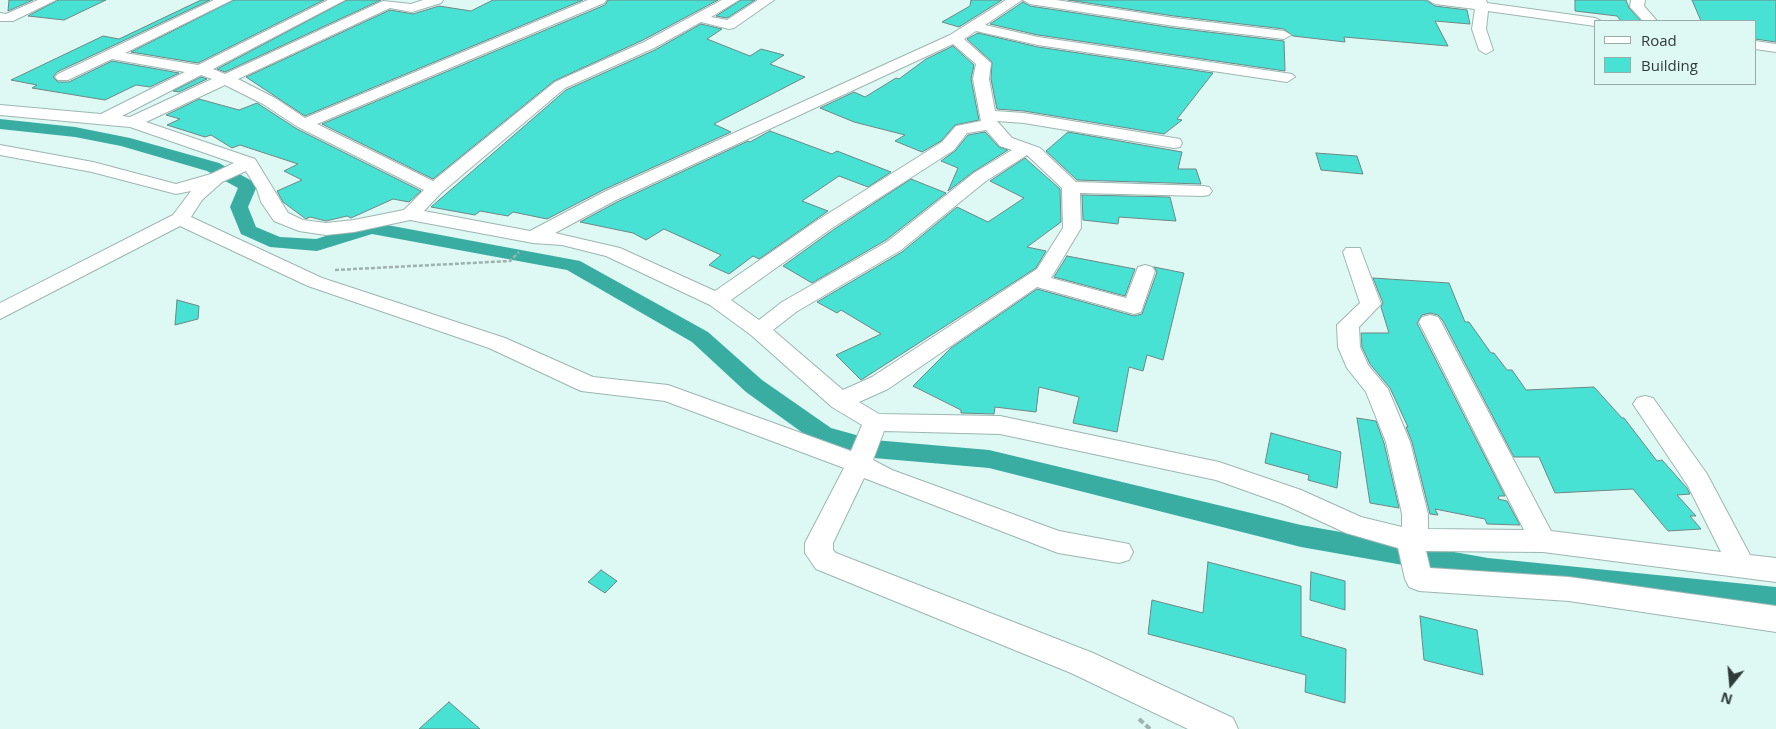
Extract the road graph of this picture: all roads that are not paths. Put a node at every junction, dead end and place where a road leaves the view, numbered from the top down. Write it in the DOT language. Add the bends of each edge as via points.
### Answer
graph roads {
  1 [pos="49,0"];
  2 [pos="225,0"];
  3 [pos="338,0"];
  4 [pos="368,0"];
  5 [pos="436,0"];
  6 [pos="599,0"];
  7 [pos="732,0"];
  8 [pos="767,0"];
  9 [pos="1015,0"];
  10 [pos="1030,0"];
  11 [pos="1435,0"];
  12 [pos="1638,0"];
  13 [pos="1481,3"];
  14 [pos="388,4"];
  15 [pos="0,17"];
  16 [pos="700,18"];
  17 [pos="1649,20"];
  18 [pos="1594,22"];
  19 [pos="976,27"];
  20 [pos="1284,35"];
  21 [pos="956,38"];
  22 [pos="1756,45"];
  23 [pos="1776,48"];
  24 [pos="1486,50"];
  25 [pos="113,55"];
  26 [pos="200,70"];
  27 [pos="62,77"];
  28 [pos="1288,77"];
  29 [pos="226,79"];
  30 [pos="0,110"];
  31 [pos="989,119"];
  32 [pos="102,120"];
  33 [pos="132,122"];
  34 [pos="304,124"];
  35 [pos="1174,143"];
  36 [pos="1026,149"];
  37 [pos="0,150"];
  38 [pos="249,163"];
  39 [pos="217,178"];
  40 [pos="1070,187"];
  41 [pos="435,189"];
  42 [pos="1203,192"];
  43 [pos="410,214"];
  44 [pos="180,219"];
  45 [pos="533,237"];
  46 [pos="1354,252"];
  47 [pos="1145,271"];
  48 [pos="1034,280"];
  49 [pos="717,300"];
  50 [pos="0,312"];
  51 [pos="1430,322"];
  52 [pos="759,330"];
  53 [pos="840,400"];
  54 [pos="1645,404"];
  55 [pos="875,422"];
  56 [pos="859,464"];
  57 [pos="1410,540"];
  58 [pos="1543,541"];
  59 [pos="1118,552"];
  60 [pos="1742,566"];
  61 [pos="1776,570"];
  62 [pos="1776,619"];
  63 [pos="1222,729"];
  1 -- 15 [label="street" via="8,18"];
  2 -- 25 [label="street"];
  3 -- 26 [label="street"];
  4 -- 14 [label="street"];
  5 -- 14 [label="street" via="412,8"];
  6 -- 34 [label="street"];
  7 -- 16 [label="street"];
  8 -- 16 [label="street" via="729,25"];
  9 -- 19 [label="street"];
  10 -- 20 [label="street"];
  11 -- 13 [label="street"];
  12 -- 17 [label="street" via="1637,7"];
  13 -- 18 [label="street"];
  13 -- 24 [label="street" via="1479,29"];
  14 -- 29 [label="street"];
  16 -- 41 [label="street" via="560,85"];
  19 -- 21 [label="street"];
  19 -- 28 [label="street" via="1047,42"];
  21 -- 31 [label="street" via="984,63 982,79"];
  21 -- 45 [label="street" via="610,196"];
  22 -- 23 [label="street"];
  25 -- 26 [label="street"];
  25 -- 27 [label="street"];
  26 -- 29 [label="street"];
  26 -- 32 [label="street"];
  29 -- 33 [label="street"];
  29 -- 34 [label="street"];
  30 -- 32 [label="street"];
  31 -- 35 [label="street" via="1024,118"];
  31 -- 36 [label="street" via="1006,142"];
  31 -- 49 [label="street" via="962,129 948,146 825,224"];
  32 -- 33 [label="street"];
  33 -- 38 [label="street"];
  34 -- 41 [label="street"];
  36 -- 40 [label="street" via="1034,152"];
  36 -- 52 [label="street" via="980,177 894,246 788,307"];
  37 -- 39 [label="street" via="93,167 176,189"];
  38 -- 39 [label="street"];
  38 -- 43 [label="street" via="281,217 299,225 326,229"];
  39 -- 44 [label="street" via="195,196"];
  40 -- 42 [label="street"];
  40 -- 48 [label="street" via="1072,228 1045,273"];
  41 -- 43 [label="street"];
  43 -- 45 [label="street"];
  44 -- 50 [label="street"];
  44 -- 56 [label="street" via="315,282 497,343 589,385 668,393"];
  45 -- 49 [label="street" via="562,239 613,252"];
  46 -- 57 [label="street" via="1371,304 1348,325 1349,347 1358,368 1376,389 1398,442 1415,514 1415,529"];
  47 -- 48 [label="street" via="1134,307"];
  48 -- 53 [label="street" via="880,383"];
  49 -- 52 [label="street"];
  51 -- 58 [label="street"];
  52 -- 53 [label="street"];
  53 -- 55 [label="street"];
  54 -- 60 [label="street" via="1698,481"];
  55 -- 56 [label="street"];
  55 -- 57 [label="street" via="1000,425 1218,471 1292,498 1355,526"];
  56 -- 59 [label="street" via="883,477 1058,542"];
  56 -- 63 [label="street" via="819,543 819,553 826,561 1082,662"];
  57 -- 58 [label="street"];
  57 -- 62 [label="street" via="1419,580 1570,589"];
  58 -- 60 [label="street"];
  60 -- 61 [label="street"];
}
